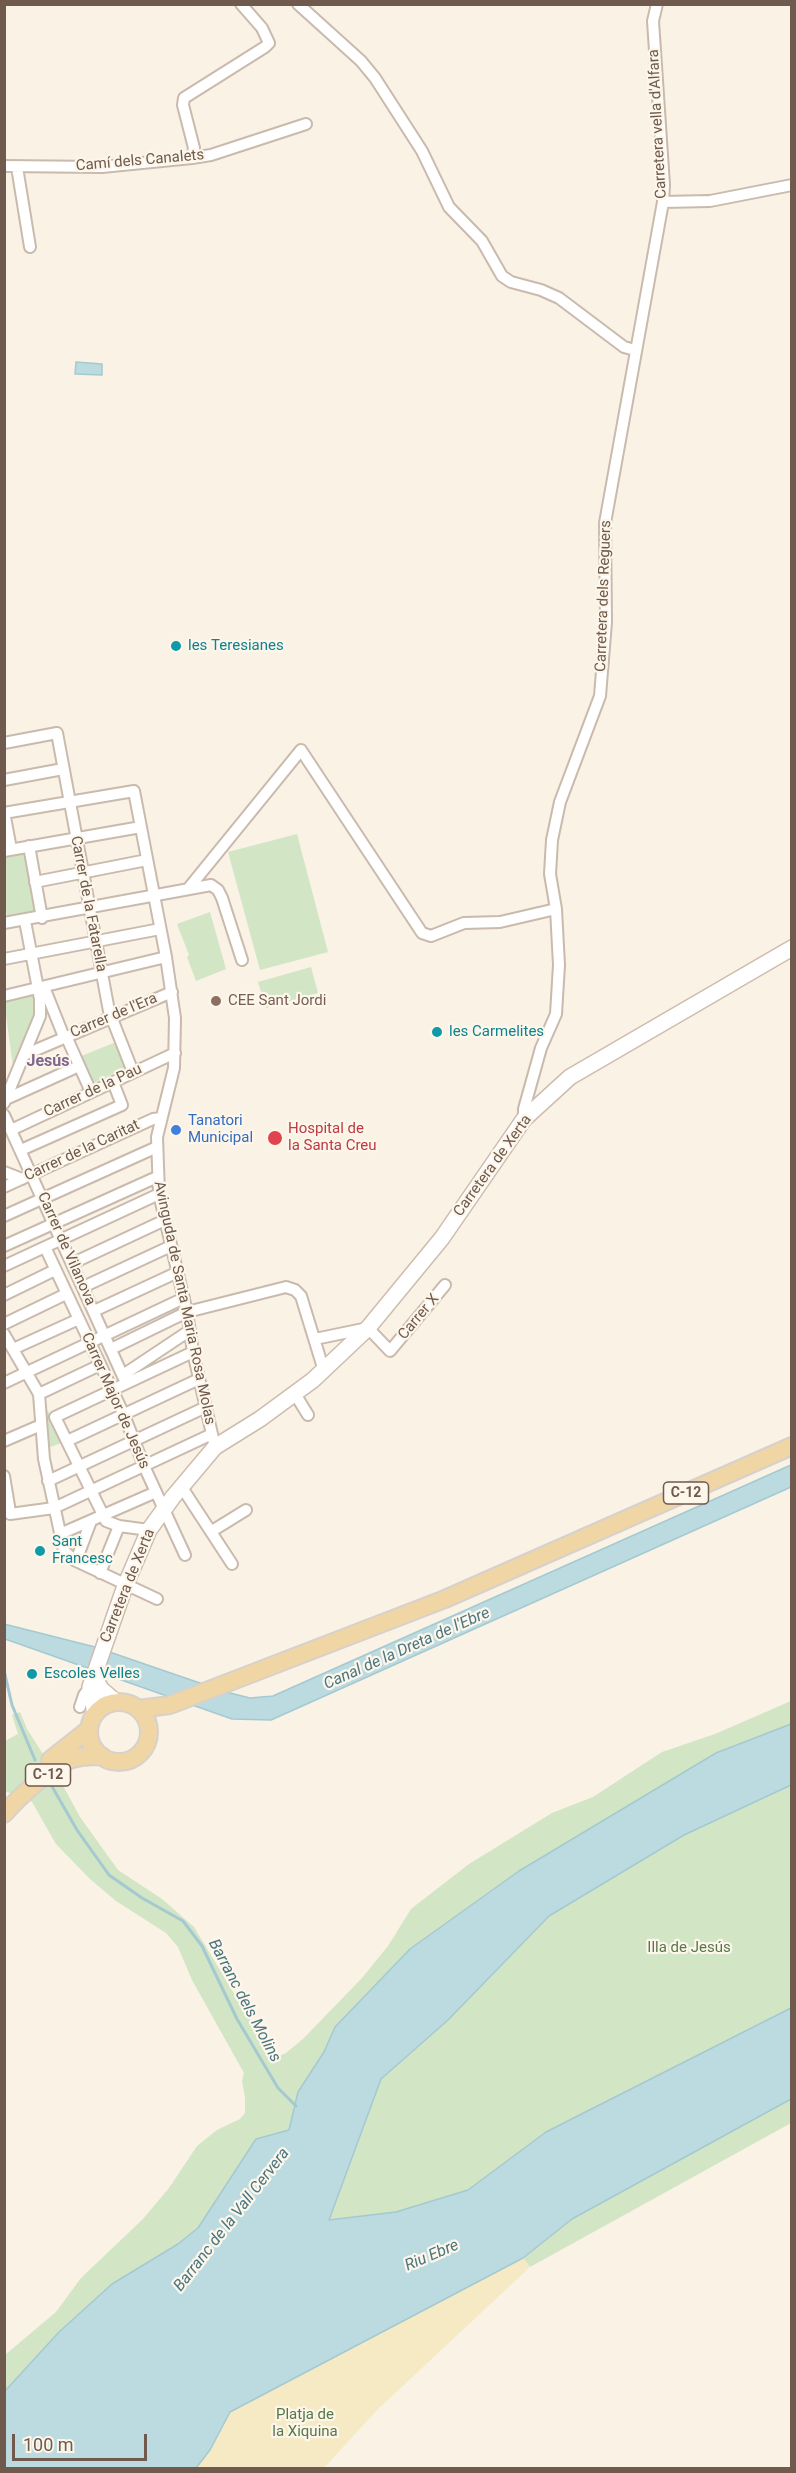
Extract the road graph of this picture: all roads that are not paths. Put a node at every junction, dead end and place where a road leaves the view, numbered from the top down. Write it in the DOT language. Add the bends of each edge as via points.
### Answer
graph roads {
  1 [pos="241,4"];
  2 [pos="298,4"];
  3 [pos="657,4"];
  4 [pos="306,124"];
  5 [pos="192,158"];
  6 [pos="4,166"];
  7 [pos="17,167"];
  8 [pos="792,185"];
  9 [pos="663,202"];
  10 [pos="30,247"];
  11 [pos="635,350"];
  12 [pos="4,743"];
  13 [pos="63,769"];
  14 [pos="4,780"];
  15 [pos="69,802"];
  16 [pos="5,813"];
  17 [pos="141,827"];
  18 [pos="76,839"];
  19 [pos="29,846"];
  20 [pos="8,850"];
  21 [pos="147,860"];
  22 [pos="82,872"];
  23 [pos="35,882"];
  24 [pos="188,889"];
  25 [pos="154,896"];
  26 [pos="88,908"];
  27 [pos="556,909"];
  28 [pos="42,918"];
  29 [pos="25,921"];
  30 [pos="4,923"];
  31 [pos="160,929"];
  32 [pos="95,942"];
  33 [pos="792,948"];
  34 [pos="31,954"];
  35 [pos="166,957"];
  36 [pos="4,959"];
  37 [pos="242,960"];
  38 [pos="101,973"];
  39 [pos="41,988"];
  40 [pos="172,992"];
  41 [pos="4,996"];
  42 [pos="110,1017"];
  43 [pos="65,1037"];
  44 [pos="175,1053"];
  45 [pos="24,1055"];
  46 [pos="79,1066"];
  47 [pos="133,1072"];
  48 [pos="112,1082"];
  49 [pos="8,1084"];
  50 [pos="91,1092"];
  51 [pos="5,1101"];
  52 [pos="4,1115"];
  53 [pos="524,1119"];
  54 [pos="160,1120"];
  55 [pos="11,1130"];
  56 [pos="157,1147"];
  57 [pos="21,1150"];
  58 [pos="4,1172"];
  59 [pos="27,1177"];
  60 [pos="157,1177"];
  61 [pos="4,1187"];
  62 [pos="159,1194"];
  63 [pos="44,1198"];
  64 [pos="4,1216"];
  65 [pos="165,1220"];
  66 [pos="55,1223"];
  67 [pos="62,1239"];
  68 [pos="4,1246"];
  69 [pos="171,1246"];
  70 [pos="45,1247"];
  71 [pos="73,1263"];
  72 [pos="4,1266"];
  73 [pos="55,1270"];
  74 [pos="178,1272"];
  75 [pos="445,1285"];
  76 [pos="83,1287"];
  77 [pos="66,1294"];
  78 [pos="4,1295"];
  79 [pos="184,1298"];
  80 [pos="94,1311"];
  81 [pos="188,1312"];
  82 [pos="79,1319"];
  83 [pos="4,1324"];
  84 [pos="368,1328"];
  85 [pos="189,1330"];
  86 [pos="4,1334"];
  87 [pos="105,1335"];
  88 [pos="315,1339"];
  89 [pos="90,1343"];
  90 [pos="13,1349"];
  91 [pos="111,1349"];
  92 [pos="193,1352"];
  93 [pos="100,1365"];
  94 [pos="324,1371"];
  95 [pos="25,1372"];
  96 [pos="125,1379"];
  97 [pos="199,1379"];
  98 [pos="4,1383"];
  99 [pos="112,1390"];
  100 [pos="39,1394"];
  101 [pos="295,1394"];
  102 [pos="206,1407"];
  103 [pos="124,1415"];
  104 [pos="308,1415"];
  105 [pos="41,1425"];
  106 [pos="135,1439"];
  107 [pos="4,1441"];
  108 [pos="67,1441"];
  109 [pos="214,1441"];
  110 [pos="792,1446"];
  111 [pos="79,1466"];
  112 [pos="144,1466"];
  113 [pos="4,1476"];
  114 [pos="48,1481"];
  115 [pos="182,1486"];
  116 [pos="91,1491"];
  117 [pos="156,1492"];
  118 [pos="7,1507"];
  119 [pos="54,1508"];
  120 [pos="163,1509"];
  121 [pos="246,1510"];
  122 [pos="103,1516"];
  123 [pos="91,1521"];
  124 [pos="119,1526"];
  125 [pos="149,1530"];
  126 [pos="212,1532"];
  127 [pos="60,1534"];
  128 [pos="185,1555"];
  129 [pos="76,1561"];
  130 [pos="232,1564"];
  131 [pos="100,1573"];
  132 [pos="125,1586"];
  133 [pos="157,1599"];
  134 [pos="95,1680"];
  135 [pos="116,1702"];
  136 [pos="171,1704"];
  137 [pos="138,1709"];
  138 [pos="89,1714"];
  139 [pos="148,1733"];
  140 [pos="102,1756"];
  141 [pos="4,1800"];
  142 [pos="4,1814"];
  1 -- 5 [label="street" via="262,28 269,43 184,98 194,148"];
  2 -- 11 [label="street" via="375,78 422,151 449,207 482,241 502,276 551,294 624,347"];
  3 -- 9 [label="street, Carretera vella d'Alfara" via="653,21"];
  4 -- 5 [label="street, Camí dels Canalets"];
  5 -- 7 [label="street, Camí dels Canalets" via="102,167"];
  6 -- 7 [label="street, Camí dels Canalets"];
  7 -- 10 [label="street"];
  8 -- 9 [label="street" via="710,201"];
  9 -- 11 [label="street, Carretera vella d'Alfara"];
  11 -- 27 [label="street, Carretera dels Reguers" via="605,523 606,622 600,696 560,802 552,840 550,874"];
  12 -- 13 [label="street, Carrer de la Fatarella" via="57,734"];
  13 -- 14 [label="street"];
  13 -- 15 [label="street, Carrer de la Fatarella"];
  15 -- 16 [label="street"];
  15 -- 17 [label="street, Avinguda de Santa Maria Rosa Molas" via="134,791"];
  15 -- 18 [label="street, Carrer de la Fatarella"];
  16 -- 20 [label="street"];
  17 -- 18 [label="street"];
  17 -- 21 [label="street, Avinguda de Santa Maria Rosa Molas"];
  18 -- 19 [label="street"];
  18 -- 22 [label="street, Carrer de la Fatarella"];
  19 -- 20 [label="street"];
  19 -- 23 [label="street"];
  21 -- 22 [label="street"];
  21 -- 25 [label="street, Avinguda de Santa Maria Rosa Molas"];
  22 -- 23 [label="street"];
  22 -- 26 [label="street, Carrer de la Fatarella"];
  23 -- 28 [label="street"];
  24 -- 25 [label="street"];
  24 -- 27 [label="street" via="301,750 422,933 431,936 464,922 500,922"];
  24 -- 37 [label="street" via="211,885 219,890"];
  25 -- 26 [label="street"];
  25 -- 31 [label="street, Avinguda de Santa Maria Rosa Molas"];
  26 -- 28 [label="street"];
  26 -- 32 [label="street, Carrer de la Fatarella"];
  27 -- 53 [label="street, Carretera dels Reguers" via="556,1014 541,1048"];
  28 -- 29 [label="street"];
  29 -- 30 [label="street"];
  29 -- 34 [label="street"];
  31 -- 32 [label="street"];
  31 -- 35 [label="street, Avinguda de Santa Maria Rosa Molas"];
  32 -- 34 [label="street"];
  32 -- 38 [label="street, Carrer de la Fatarella"];
  33 -- 53 [label="main road, Carretera de Xerta" via="570,1077"];
  34 -- 36 [label="street"];
  34 -- 39 [label="street"];
  35 -- 38 [label="street"];
  35 -- 40 [label="street, Avinguda de Santa Maria Rosa Molas"];
  38 -- 39 [label="street"];
  38 -- 42 [label="street, Carrer de la Fatarella"];
  39 -- 41 [label="street"];
  39 -- 43 [label="street"];
  39 -- 45 [label="street" via="40,1016"];
  40 -- 42 [label="street, Carrer de l'Era"];
  40 -- 44 [label="street, Avinguda de Santa Maria Rosa Molas"];
  42 -- 43 [label="street, Carrer de l'Era"];
  42 -- 47 [label="street, Carrer de la Fatarella"];
  43 -- 45 [label="street, Carrer de l'Era"];
  43 -- 46 [label="street"];
  44 -- 47 [label="street, Carrer de la Pau"];
  44 -- 54 [label="street, Avinguda de Santa Maria Rosa Molas"];
  45 -- 49 [label="street"];
  46 -- 50 [label="street"];
  46 -- 51 [label="street"];
  47 -- 48 [label="street, Carrer de la Pau"];
  48 -- 50 [label="street, Carrer de la Pau"];
  48 -- 57 [label="street" via="122,1105"];
  49 -- 51 [label="street"];
  50 -- 55 [label="street, Carrer de la Pau"];
  52 -- 55 [label="street, Carrer de Vilanova"];
  53 -- 84 [label="main road, Carretera de Xerta" via="442,1238"];
  54 -- 56 [label="street, Avinguda de Santa Maria Rosa Molas"];
  54 -- 59 [label="street, Carrer de la Caritat" via="153,1119"];
  55 -- 57 [label="street, Carrer de Vilanova"];
  56 -- 60 [label="street, Avinguda de Santa Maria Rosa Molas"];
  56 -- 63 [label="street"];
  57 -- 59 [label="street, Carrer de Vilanova"];
  58 -- 59 [label="street"];
  59 -- 61 [label="street, Carrer de la Caritat"];
  59 -- 63 [label="street, Carrer de Vilanova"];
  60 -- 62 [label="street, Avinguda de Santa Maria Rosa Molas"];
  60 -- 66 [label="street"];
  62 -- 65 [label="street, Avinguda de Santa Maria Rosa Molas"];
  62 -- 67 [label="street"];
  63 -- 64 [label="street"];
  63 -- 66 [label="street, Carrer de Vilanova"];
  65 -- 69 [label="street, Avinguda de Santa Maria Rosa Molas"];
  65 -- 71 [label="street"];
  66 -- 67 [label="street, Carrer de Vilanova"];
  66 -- 68 [label="street"];
  67 -- 70 [label="street"];
  67 -- 71 [label="street, Carrer de Vilanova"];
  69 -- 74 [label="street, Avinguda de Santa Maria Rosa Molas"];
  69 -- 76 [label="street"];
  70 -- 72 [label="street"];
  70 -- 73 [label="street, Carrer Major de Jesús"];
  71 -- 76 [label="street, Carrer de Vilanova"];
  73 -- 77 [label="street, Carrer Major de Jesús"];
  73 -- 78 [label="street"];
  74 -- 79 [label="street, Avinguda de Santa Maria Rosa Molas"];
  74 -- 80 [label="street"];
  75 -- 84 [label="street, Carrer X" via="390,1351"];
  76 -- 80 [label="street, Carrer de Vilanova"];
  77 -- 82 [label="street, Carrer Major de Jesús"];
  77 -- 83 [label="street"];
  79 -- 81 [label="street, Avinguda de Santa Maria Rosa Molas"];
  79 -- 87 [label="street"];
  80 -- 87 [label="street, Carrer de Vilanova"];
  81 -- 85 [label="street, Avinguda de Santa Maria Rosa Molas"];
  81 -- 88 [label="street" via="286,1287 298,1293"];
  81 -- 91 [label="street"];
  82 -- 89 [label="street, Carrer Major de Jesús"];
  82 -- 90 [label="street"];
  84 -- 88 [label="street"];
  84 -- 94 [label="main road, Carretera de Xerta"];
  85 -- 92 [label="street, Avinguda de Santa Maria Rosa Molas"];
  85 -- 96 [label="street"];
  86 -- 90 [label="street"];
  87 -- 89 [label="street"];
  87 -- 91 [label="street, Carrer de Vilanova"];
  88 -- 94 [label="street"];
  89 -- 93 [label="street, Carrer Major de Jesús"];
  89 -- 95 [label="street"];
  90 -- 95 [label="street"];
  91 -- 96 [label="street, Carrer de Vilanova"];
  92 -- 96 [label="street"];
  92 -- 97 [label="street, Avinguda de Santa Maria Rosa Molas"];
  93 -- 99 [label="street, Carrer Major de Jesús"];
  93 -- 100 [label="street"];
  94 -- 101 [label="main road, Carretera de Xerta"];
  95 -- 98 [label="street"];
  95 -- 100 [label="street"];
  96 -- 99 [label="street"];
  97 -- 102 [label="street, Avinguda de Santa Maria Rosa Molas"];
  97 -- 103 [label="street"];
  99 -- 103 [label="street, Carrer Major de Jesús"];
  99 -- 108 [label="street" via="55,1416"];
  100 -- 105 [label="street"];
  101 -- 104 [label="street"];
  101 -- 109 [label="main road, Carretera de Xerta" via="260,1419"];
  102 -- 106 [label="street"];
  102 -- 109 [label="street, Avinguda de Santa Maria Rosa Molas"];
  103 -- 106 [label="street, Carrer Major de Jesús"];
  103 -- 108 [label="street"];
  105 -- 107 [label="street"];
  105 -- 114 [label="street"];
  106 -- 111 [label="street"];
  106 -- 112 [label="street, Carrer Major de Jesús"];
  108 -- 111 [label="street"];
  109 -- 112 [label="street"];
  109 -- 115 [label="main road, Carretera de Xerta"];
  110 -- 136 [label="main road, C-12" via="445,1599"];
  111 -- 114 [label="street"];
  111 -- 116 [label="street"];
  112 -- 116 [label="street"];
  112 -- 117 [label="street, Carrer Major de Jesús"];
  113 -- 118 [label="street"];
  114 -- 119 [label="street"];
  115 -- 120 [label="main road, Carretera de Xerta"];
  115 -- 126 [label="street"];
  116 -- 119 [label="street"];
  116 -- 122 [label="street"];
  117 -- 120 [label="street, Carrer Major de Jesús"];
  117 -- 122 [label="street"];
  118 -- 119 [label="street" via="10,1514"];
  119 -- 127 [label="street"];
  120 -- 125 [label="main road, Carretera de Xerta"];
  120 -- 128 [label="street, Carrer Major de Jesús"];
  121 -- 126 [label="street"];
  122 -- 123 [label="street"];
  122 -- 124 [label="street"];
  123 -- 127 [label="street"];
  123 -- 129 [label="street"];
  124 -- 125 [label="street"];
  124 -- 131 [label="street"];
  125 -- 132 [label="main road, Carretera de Xerta"];
  126 -- 130 [label="street"];
  127 -- 129 [label="street" via="64,1551"];
  129 -- 131 [label="street"];
  131 -- 132 [label="street"];
  132 -- 133 [label="street"];
  132 -- 134 [label="main road, Carretera de Xerta"];
  134 -- 135 [label="main road"];
  134 -- 138 [label="main road"];
  135 -- 137 [label="main road, C-12"];
  135 -- 138 [label="main road, C-12"];
  136 -- 137 [label="main road, C-12"];
  136 -- 139 [label="main road, C-12"];
  137 -- 139 [label="main road"];
  138 -- 140 [label="main road" via="92,1744"];
  138 -- 141 [label="main road, C-12"];
  139 -- 140 [label="main road, C-12" via="147,1743 133,1758 117,1761"];
  140 -- 142 [label="main road, C-12" via="62,1764"];
}
